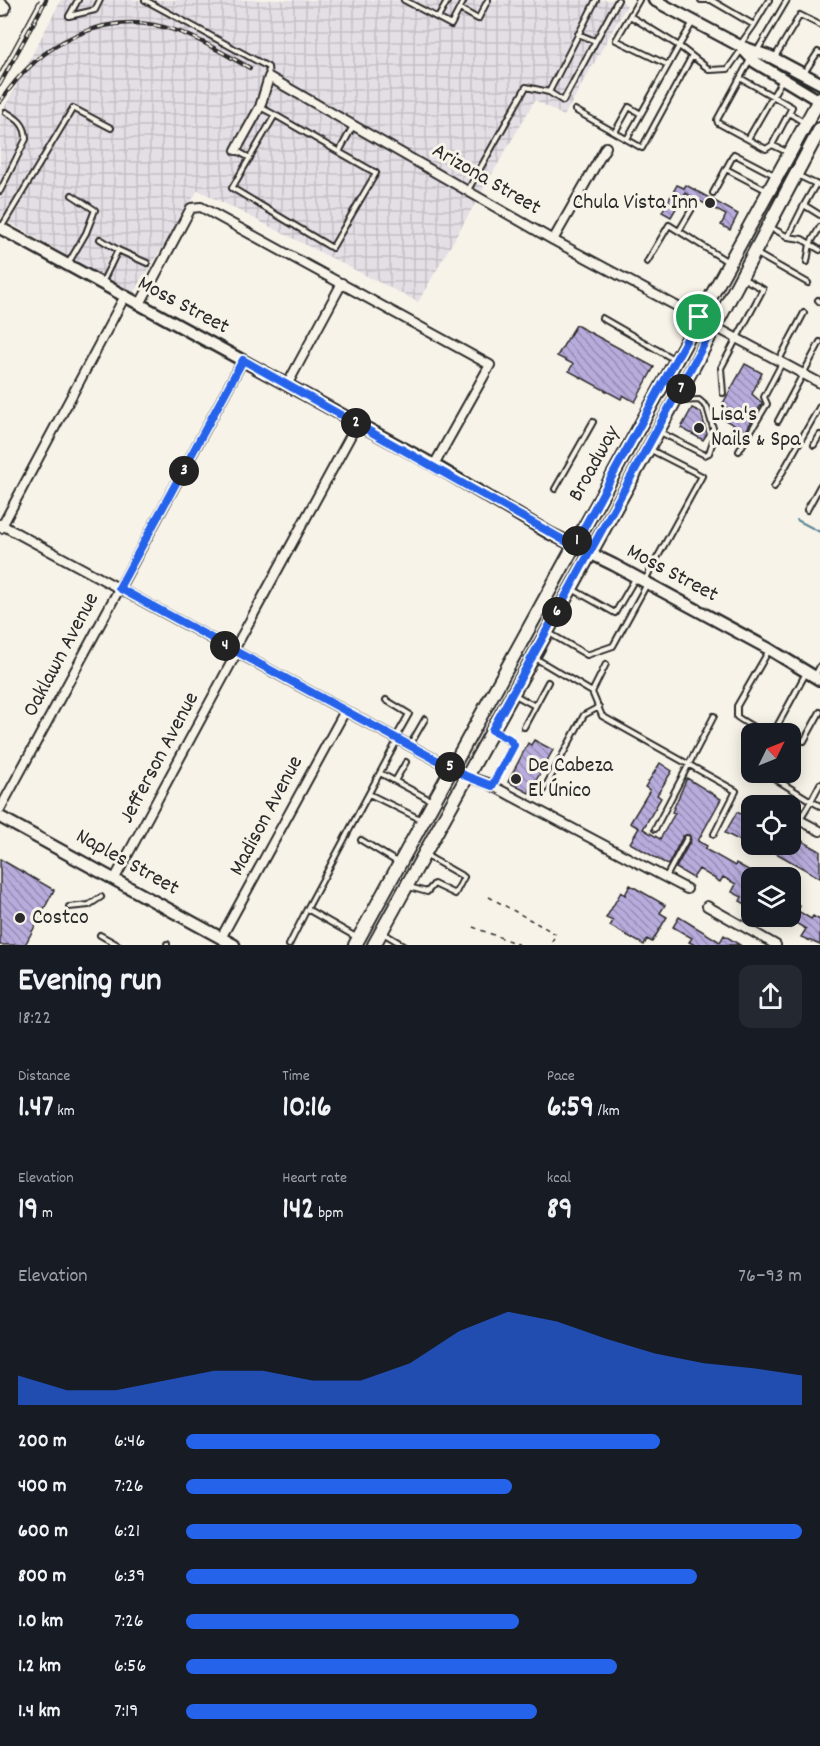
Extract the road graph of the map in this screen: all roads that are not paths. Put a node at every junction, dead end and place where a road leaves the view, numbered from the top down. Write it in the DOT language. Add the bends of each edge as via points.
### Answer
graph roads {
  1 [pos="78,0"];
  2 [pos="100,0"];
  3 [pos="146,0"];
  4 [pos="404,0"];
  5 [pos="447,0"];
  6 [pos="465,0"];
  7 [pos="488,0"];
  8 [pos="596,0"];
  9 [pos="618,0"];
  10 [pos="639,0"];
  11 [pos="654,0"];
  12 [pos="701,0"];
  13 [pos="769,0"];
  14 [pos="787,0"];
  15 [pos="460,9"];
  16 [pos="630,16"];
  17 [pos="438,18"];
  18 [pos="694,21"];
  19 [pos="754,25"];
  20 [pos="820,25"];
  21 [pos="578,34"];
  22 [pos="595,41"];
  23 [pos="679,46"];
  24 [pos="741,47"];
  25 [pos="820,53"];
  26 [pos="754,54"];
  27 [pos="692,56"];
  28 [pos="774,59"];
  29 [pos="668,65"];
  30 [pos="804,74"];
  31 [pos="269,77"];
  32 [pos="740,78"];
  33 [pos="782,79"];
  34 [pos="820,83"];
  35 [pos="549,92"];
  36 [pos="773,94"];
  37 [pos="819,100"];
  38 [pos="260,106"];
  39 [pos="574,110"];
  40 [pos="6,112"];
  41 [pos="789,113"];
  42 [pos="641,114"];
  43 [pos="275,115"];
  44 [pos="806,123"];
  45 [pos="353,126"];
  46 [pos="111,128"];
  47 [pos="820,129"];
  48 [pos="615,132"];
  49 [pos="627,139"];
  50 [pos="748,139"];
  51 [pos="772,146"];
  52 [pos="606,147"];
  53 [pos="816,147"];
  54 [pos="236,150"];
  55 [pos="339,152"];
  56 [pos="789,153"];
  57 [pos="250,158"];
  58 [pos="726,169"];
  59 [pos="796,174"];
  60 [pos="776,177"];
  61 [pos="818,185"];
  62 [pos="468,190"];
  63 [pos="0,191"];
  64 [pos="768,191"];
  65 [pos="713,193"];
  66 [pos="72,195"];
  67 [pos="804,206"];
  68 [pos="693,207"];
  69 [pos="820,215"];
  70 [pos="768,226"];
  71 [pos="820,227"];
  72 [pos="0,229"];
  73 [pos="679,231"];
  74 [pos="788,237"];
  75 [pos="100,239"];
  76 [pos="553,240"];
  77 [pos="810,244"];
  78 [pos="118,250"];
  79 [pos="820,250"];
  80 [pos="754,252"];
  81 [pos="647,262"];
  82 [pos="807,262"];
  83 [pos="147,263"];
  84 [pos="729,263"];
  85 [pos="67,266"];
  86 [pos="740,277"];
  87 [pos="342,283"];
  88 [pos="808,283"];
  89 [pos="102,284"];
  90 [pos="125,297"];
  91 [pos="140,304"];
  92 [pos="804,314"];
  93 [pos="699,317"];
  94 [pos="602,318"];
  95 [pos="714,326"];
  96 [pos="737,338"];
  97 [pos="820,342"];
  98 [pos="243,360"];
  99 [pos="676,360"];
  100 [pos="780,361"];
  101 [pos="803,374"];
  102 [pos="820,383"];
  103 [pos="287,385"];
  104 [pos="723,393"];
  105 [pos="674,401"];
  106 [pos="820,406"];
  107 [pos="778,421"];
  108 [pos="593,422"];
  109 [pos="357,424"];
  110 [pos="657,430"];
  111 [pos="820,435"];
  112 [pos="814,445"];
  113 [pos="647,448"];
  114 [pos="739,451"];
  115 [pos="434,465"];
  116 [pos="820,486"];
  117 [pos="774,487"];
  118 [pos="555,489"];
  119 [pos="807,510"];
  120 [pos="1,526"];
  121 [pos="574,546"];
  122 [pos="589,553"];
  123 [pos="643,580"];
  124 [pos="119,588"];
  125 [pos="570,588"];
  126 [pos="546,631"];
  127 [pos="769,649"];
  128 [pos="235,651"];
  129 [pos="532,657"];
  130 [pos="606,664"];
  131 [pos="820,666"];
  132 [pos="814,677"];
  133 [pos="548,682"];
  134 [pos="592,692"];
  135 [pos="512,694"];
  136 [pos="386,700"];
  137 [pos="535,706"];
  138 [pos="599,707"];
  139 [pos="345,711"];
  140 [pos="820,712"];
  141 [pos="714,716"];
  142 [pos="425,719"];
  143 [pos="524,727"];
  144 [pos="492,730"];
  145 [pos="397,738"];
  146 [pos="804,741"];
  147 [pos="409,745"];
  148 [pos="406,762"];
  149 [pos="688,764"];
  150 [pos="453,769"];
  151 [pos="380,773"];
  152 [pos="466,776"];
  153 [pos="395,782"];
  154 [pos="782,783"];
  155 [pos="820,783"];
  156 [pos="492,786"];
  157 [pos="369,794"];
  158 [pos="541,795"];
  159 [pos="811,801"];
  160 [pos="434,802"];
  161 [pos="820,806"];
  162 [pos="0,809"];
  163 [pos="0,817"];
  164 [pos="801,818"];
  165 [pos="424,821"];
  166 [pos="801,821"];
  167 [pos="655,829"];
  168 [pos="820,831"];
  169 [pos="714,834"];
  170 [pos="687,838"];
  171 [pos="361,840"];
  172 [pos="424,854"];
  173 [pos="400,864"];
  174 [pos="665,878"];
  175 [pos="114,880"];
  176 [pos="406,886"];
  177 [pos="687,890"];
  178 [pos="101,897"];
  179 [pos="707,906"];
  180 [pos="69,907"];
  181 [pos="307,909"];
  182 [pos="381,932"];
  183 [pos="100,935"];
  184 [pos="220,942"];
  185 [pos="357,942"];
  186 [pos="118,945"];
  187 [pos="234,945"];
  188 [pos="288,945"];
  189 [pos="374,945"];
  190 [pos="403,945"];
  191 [pos="776,945"];
  1 -- 2 [label="lane" via="69,16 95,10"];
  3 -- 31 [label="lane" via="268,67"];
  4 -- 17 [label="lane"];
  5 -- 17 [label="lane"];
  6 -- 15 [label="lane"];
  7 -- 15 [label="lane" via="478,19"];
  8 -- 21 [label="lane"];
  9 -- 22 [label="lane"];
  10 -- 16 [label="lane"];
  11 -- 18 [label="street"];
  12 -- 19 [label="lane" via="711,0"];
  13 -- 19 [label="lane"];
  14 -- 26 [label="lane"];
  15 -- 17 [label="lane" via="451,25"];
  16 -- 23 [label="lane"];
  16 -- 29 [label="lane" via="616,39"];
  18 -- 23 [label="lane"];
  18 -- 24 [label="street"];
  19 -- 24 [label="lane"];
  20 -- 28 [label="lane" via="800,15"];
  21 -- 22 [label="lane"];
  21 -- 35 [label="lane"];
  22 -- 35 [label="lane" via="563,101"];
  23 -- 27 [label="lane"];
  23 -- 29 [label="lane"];
  24 -- 26 [label="street"];
  24 -- 27 [label="lane" via="728,69 710,70"];
  25 -- 30 [label="lane"];
  26 -- 28 [label="street"];
  26 -- 32 [label="lane"];
  26 -- 33 [label="street"];
  27 -- 49 [label="lane" via="642,148"];
  28 -- 30 [label="street"];
  29 -- 42 [label="lane"];
  30 -- 34 [label="street"];
  31 -- 38 [label="street"];
  31 -- 45 [label="street, Arizona Street"];
  32 -- 36 [label="lane"];
  32 -- 50 [label="lane" via="717,120"];
  33 -- 36 [label="lane"];
  33 -- 37 [label="street"];
  35 -- 62 [label="lane" via="526,87"];
  36 -- 41 [label="lane" via="792,107"];
  36 -- 50 [label="lane"];
  37 -- 44 [label="main road, Broadway"];
  38 -- 43 [label="lane"];
  38 -- 54 [label="street"];
  39 -- 48 [label="lane"];
  40 -- 63 [label="lane" via="18,118 26,129 26,139"];
  41 -- 44 [label="lane"];
  41 -- 51 [label="lane"];
  42 -- 48 [label="lane" via="629,107"];
  42 -- 49 [label="lane"];
  43 -- 55 [label="lane"];
  43 -- 57 [label="lane"];
  44 -- 56 [label="main road, Broadway"];
  45 -- 55 [label="lane"];
  45 -- 62 [label="street, Arizona Street"];
  46 -- 72 [label="lane" via="73,108"];
  47 -- 53 [label="main road, Broadway"];
  48 -- 49 [label="lane"];
  50 -- 51 [label="lane" via="766,149"];
  51 -- 56 [label="lane"];
  52 -- 76 [label="street"];
  53 -- 59 [label="main road, Broadway"];
  54 -- 57 [label="lane"];
  55 -- 57 [label="lane" via="376,173 332,248 232,188"];
  56 -- 60 [label="main road, Broadway"];
  58 -- 60 [label="lane" via="734,154"];
  58 -- 64 [label="lane"];
  58 -- 65 [label="lane"];
  59 -- 61 [label="lane"];
  59 -- 70 [label="main road, Broadway"];
  60 -- 64 [label="main road, Broadway"];
  61 -- 67 [label="lane"];
  62 -- 76 [label="street, Arizona Street"];
  64 -- 84 [label="main road, Broadway"];
  66 -- 85 [label="lane" via="95,210"];
  67 -- 69 [label="lane"];
  67 -- 74 [label="lane"];
  68 -- 73 [label="lane"];
  70 -- 74 [label="lane"];
  70 -- 80 [label="main road, Broadway"];
  71 -- 77 [label="lane"];
  72 -- 85 [label="street, Moss Street"];
  73 -- 81 [label="lane" via="669,225"];
  73 -- 84 [label="lane"];
  74 -- 77 [label="lane"];
  75 -- 78 [label="lane"];
  76 -- 93 [label="street, Arizona Street"];
  77 -- 79 [label="lane"];
  77 -- 82 [label="lane"];
  78 -- 83 [label="lane"];
  78 -- 89 [label="lane"];
  80 -- 86 [label="main road, Broadway"];
  80 -- 88 [label="lane"];
  84 -- 93 [label="main road, Broadway"];
  85 -- 89 [label="street, Moss Street"];
  86 -- 95 [label="main road, Broadway"];
  86 -- 96 [label="lane" via="763,289"];
  87 -- 91 [label="street" via="201,207 191,208"];
  87 -- 103 [label="street"];
  87 -- 115 [label="street" via="490,364"];
  89 -- 90 [label="street, Moss Street"];
  90 -- 91 [label="street, Moss Street"];
  90 -- 120 [label="street"];
  91 -- 98 [label="street, Moss Street"];
  92 -- 100 [label="lane"];
  93 -- 95 [label="street, Arizona Street"];
  93 -- 99 [label="main road, Broadway"];
  94 -- 99 [label="lane"];
  95 -- 96 [label="street, Arizona Street"];
  95 -- 105 [label="main road, Broadway"];
  96 -- 100 [label="street, Arizona Street"];
  96 -- 104 [label="lane" via="721,368"];
  97 -- 101 [label="lane"];
  98 -- 103 [label="street, Moss Street"];
  98 -- 124 [label="street, Oaklawn Avenue"];
  99 -- 121 [label="main road, Broadway"];
  100 -- 101 [label="street, Arizona Street"];
  100 -- 114 [label="lane" via="764,397 767,404"];
  101 -- 102 [label="street, Arizona Street"];
  101 -- 107 [label="lane"];
  103 -- 109 [label="street, Moss Street"];
  105 -- 110 [label="main road, Broadway"];
  105 -- 110 [label="lane" via="704,402 715,435 709,453 705,455"];
  106 -- 117 [label="lane"];
  108 -- 118 [label="lane"];
  109 -- 115 [label="street, Moss Street"];
  109 -- 128 [label="street, Jefferson Avenue"];
  110 -- 113 [label="main road, Broadway"];
  111 -- 112 [label="lane"];
  113 -- 122 [label="main road, Broadway"];
  113 -- 123 [label="lane" via="702,476"];
  115 -- 121 [label="street, Moss Street"];
  116 -- 119 [label="lane"];
  120 -- 124 [label="street"];
  121 -- 122 [label="street, Moss Street"];
  121 -- 150 [label="main road, Broadway"];
  122 -- 123 [label="street, Moss Street"];
  122 -- 125 [label="main road, Broadway"];
  123 -- 125 [label="lane" via="615,613"];
  123 -- 126 [label="lane" via="613,646 587,655"];
  123 -- 127 [label="street, Moss Street"];
  124 -- 128 [label="street"];
  124 -- 162 [label="street, Oaklawn Avenue"];
  125 -- 126 [label="main road, Broadway"];
  126 -- 129 [label="main road, Broadway"];
  127 -- 132 [label="street, Moss Street"];
  127 -- 132 [label="lane" via="737,706 737,717 770,733"];
  128 -- 139 [label="street"];
  128 -- 175 [label="street, Jefferson Avenue"];
  129 -- 134 [label="lane"];
  129 -- 135 [label="main road, Broadway"];
  130 -- 134 [label="lane"];
  131 -- 132 [label="lane"];
  133 -- 137 [label="lane"];
  134 -- 138 [label="lane"];
  135 -- 137 [label="lane"];
  135 -- 144 [label="main road, Broadway"];
  136 -- 145 [label="lane" via="409,714"];
  137 -- 143 [label="lane"];
  138 -- 149 [label="lane" via="602,716"];
  138 -- 158 [label="lane" via="584,715"];
  139 -- 145 [label="street"];
  139 -- 184 [label="street, Madison Avenue"];
  140 -- 146 [label="lane"];
  141 -- 149 [label="lane"];
  142 -- 147 [label="lane"];
  144 -- 152 [label="main road, Broadway"];
  144 -- 156 [label="lane" via="514,745"];
  145 -- 147 [label="street"];
  145 -- 151 [label="lane"];
  147 -- 150 [label="street"];
  148 -- 153 [label="lane"];
  149 -- 167 [label="lane"];
  149 -- 169 [label="lane" via="736,791"];
  150 -- 152 [label="street"];
  150 -- 160 [label="main road, Broadway"];
  151 -- 153 [label="lane"];
  151 -- 157 [label="lane"];
  152 -- 156 [label="street"];
  152 -- 172 [label="main road, Broadway"];
  153 -- 160 [label="lane"];
  154 -- 159 [label="lane"];
  155 -- 159 [label="lane"];
  156 -- 174 [label="street"];
  157 -- 165 [label="lane"];
  157 -- 181 [label="lane"];
  159 -- 161 [label="lane"];
  159 -- 164 [label="lane"];
  160 -- 165 [label="main road, Broadway"];
  163 -- 175 [label="street, Naples Street"];
  165 -- 173 [label="main road, Broadway"];
  166 -- 168 [label="street"];
  170 -- 174 [label="lane"];
  171 -- 173 [label="lane"];
  172 -- 176 [label="main road, Broadway"];
  172 -- 176 [label="lane" via="464,877 455,894 434,884 427,892"];
  173 -- 185 [label="main road, Broadway"];
  174 -- 177 [label="street"];
  175 -- 184 [label="street, Naples Street"];
  176 -- 182 [label="main road, Broadway"];
  178 -- 180 [label="lane" via="89,905"];
  179 -- 191 [label="street"];
  181 -- 185 [label="lane"];
  181 -- 188 [label="lane"];
  182 -- 189 [label="main road, Broadway"];
  182 -- 190 [label="lane"];
  183 -- 186 [label="lane"];
  184 -- 187 [label="street, Naples Street"];
}
